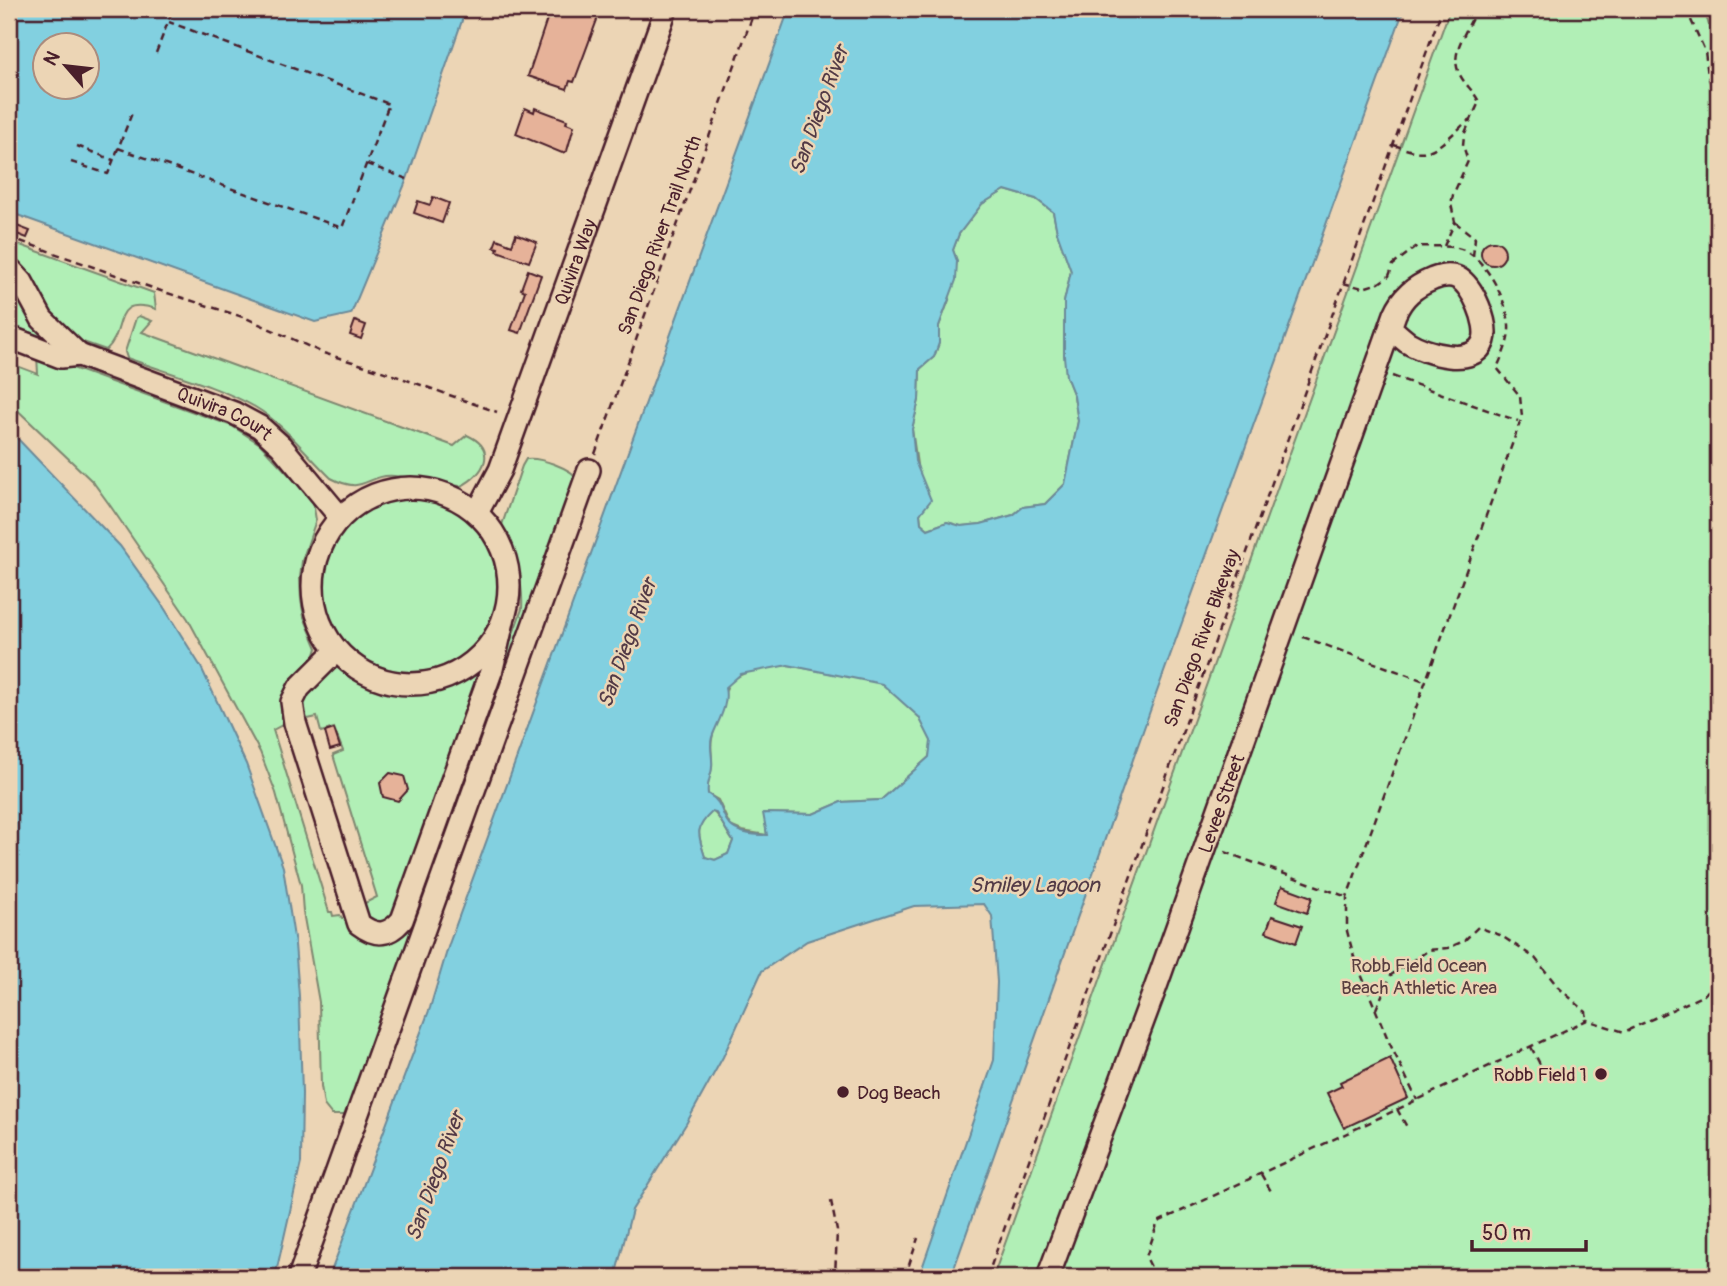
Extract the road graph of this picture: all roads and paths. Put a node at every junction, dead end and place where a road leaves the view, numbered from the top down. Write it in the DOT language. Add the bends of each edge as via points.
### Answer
graph roads {
  1 [pos="173,9"];
  2 [pos="666,9"];
  3 [pos="755,9"];
  4 [pos="1442,9"];
  5 [pos="1476,9"];
  6 [pos="1686,9"];
  7 [pos="169,22"];
  8 [pos="156,53"];
  9 [pos="132,113"];
  10 [pos="1472,119"];
  11 [pos="1718,121"];
  12 [pos="1394,145"];
  13 [pos="77,146"];
  14 [pos="118,148"];
  15 [pos="113,160"];
  16 [pos="71,163"];
  17 [pos="366,164"];
  18 [pos="407,179"];
  19 [pos="1455,222"];
  20 [pos="9,237"];
  21 [pos="1444,247"];
  22 [pos="1473,256"];
  23 [pos="9,268"];
  24 [pos="1343,284"];
  25 [pos="1391,328"];
  26 [pos="9,337"];
  27 [pos="79,355"];
  28 [pos="1376,370"];
  29 [pos="497,412"];
  30 [pos="1519,422"];
  31 [pos="589,470"];
  32 [pos="477,513"];
  33 [pos="341,517"];
  34 [pos="503,621"];
  35 [pos="1303,637"];
  36 [pos="336,651"];
  37 [pos="1427,682"];
  38 [pos="1225,852"];
  39 [pos="1348,897"];
  40 [pos="1718,980"];
  41 [pos="1376,1010"];
  42 [pos="1587,1020"];
  43 [pos="1531,1047"];
  44 [pos="1541,1066"];
  45 [pos="1417,1100"];
  46 [pos="1397,1109"];
  47 [pos="1408,1129"];
  48 [pos="1261,1174"];
  49 [pos="1272,1193"];
  50 [pos="831,1201"];
  51 [pos="918,1238"];
  52 [pos="299,1277"];
  53 [pos="835,1277"];
  54 [pos="905,1277"];
  55 [pos="987,1277"];
  56 [pos="1048,1277"];
  57 [pos="1156,1277"];
  1 -- 7 [label="path"];
  2 -- 32 [label="street, Quivira Way" via="500,470"];
  3 -- 31 [label="path, San Diego River Trail North"];
  4 -- 12 [label="path, San Diego River Bikeway"];
  5 -- 10 [label="path" via="1456,55 1459,74 1479,102"];
  6 -- 11 [label="path" via="1704,51"];
  7 -- 8 [label="path"];
  7 -- 17 [label="path" via="389,104"];
  9 -- 14 [label="path"];
  10 -- 12 [label="path" via="1424,154"];
  10 -- 19 [label="path" via="1464,135 1466,167 1451,204"];
  12 -- 24 [label="path, San Diego River Bikeway"];
  13 -- 15 [label="path"];
  14 -- 15 [label="path"];
  14 -- 17 [label="path" via="342,228"];
  15 -- 16 [label="path" via="108,174"];
  17 -- 18 [label="path"];
  19 -- 21 [label="path"];
  19 -- 22 [label="path" via="1475,238"];
  20 -- 29 [label="path" via="246,318 323,353"];
  21 -- 22 [label="path"];
  21 -- 24 [label="path" via="1417,246 1393,265 1389,276 1370,287"];
  22 -- 30 [label="path" via="1493,278 1509,324 1497,368 1520,396"];
  23 -- 27 [label="street" via="42,319"];
  24 -- 55 [label="path, San Diego River Bikeway"];
  25 -- 25 [label="street, Levee Street" via="1408,343 1446,356 1467,356 1484,340 1484,323 1474,298 1458,278 1445,275 1403,297"];
  25 -- 28 [label="street, Levee Street"];
  26 -- 27 [label="street" via="61,357"];
  27 -- 33 [label="street, Quivira Court" via="260,426"];
  28 -- 30 [label="path"];
  28 -- 56 [label="street, Levee Street"];
  30 -- 37 [label="path"];
  31 -- 52 [label="street"];
  32 -- 33 [label="street" via="433,490 408,488 383,491"];
  32 -- 34 [label="street" via="495,536 506,563 509,592"];
  33 -- 36 [label="street" via="323,541 313,578 320,626"];
  34 -- 36 [label="street" via="488,647 467,667 442,680 413,685 384,682 358,670"];
  34 -- 36 [label="street" via="492,669 402,920 393,930 380,933 359,924 295,723 292,702 299,688"];
  35 -- 37 [label="path"];
  37 -- 39 [label="path"];
  38 -- 39 [label="path"];
  39 -- 41 [label="path" via="1347,931"];
  40 -- 42 [label="path" via="1704,995 1624,1032"];
  41 -- 42 [label="path" via="1391,975 1429,950 1464,941 1478,928 1500,935 1535,958 1586,1012"];
  41 -- 45 [label="path"];
  42 -- 43 [label="path"];
  43 -- 44 [label="path"];
  43 -- 45 [label="path"];
  45 -- 46 [label="path"];
  46 -- 47 [label="path"];
  46 -- 48 [label="path"];
  48 -- 49 [label="path"];
  48 -- 57 [label="path" via="1158,1222 1146,1257"];
  50 -- 53 [label="path" via="837,1231"];
  51 -- 54 [label="path"];
}
